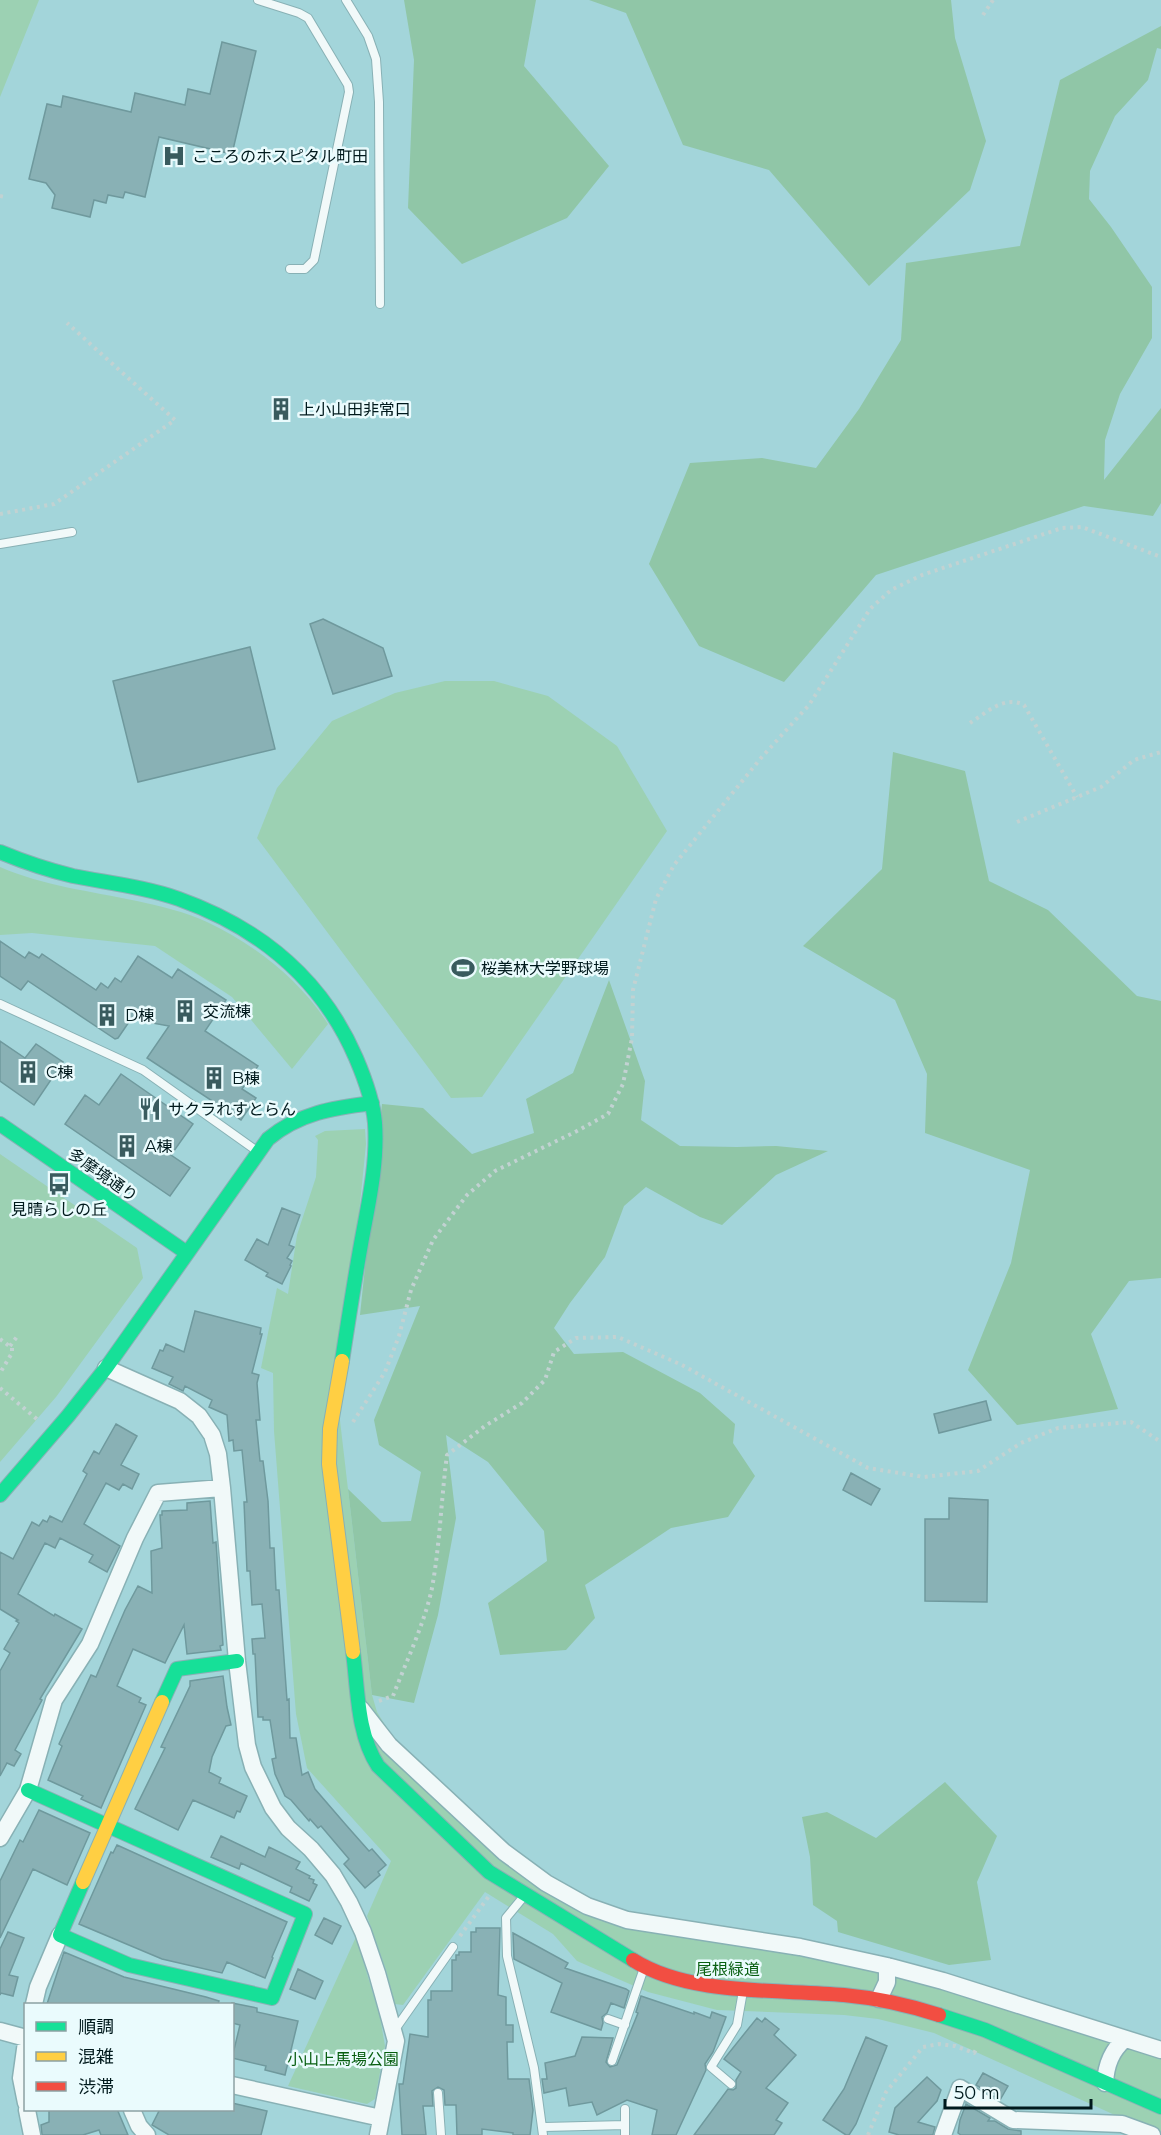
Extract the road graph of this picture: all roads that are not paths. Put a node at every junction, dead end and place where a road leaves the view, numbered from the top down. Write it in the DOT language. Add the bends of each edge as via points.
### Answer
graph roads {
  1 [pos="258,0"];
  2 [pos="346,0"];
  3 [pos="290,269"];
  4 [pos="380,304"];
  5 [pos="72,532"];
  6 [pos="0,544"];
  7 [pos="0,852"];
  8 [pos="0,1004"];
  9 [pos="372,1103"];
  10 [pos="0,1124"];
  11 [pos="258,1152"];
  12 [pos="187,1253"];
  13 [pos="106,1368"];
  14 [pos="222,1488"];
  15 [pos="0,1495"];
  16 [pos="237,1661"];
  17 [pos="360,1708"];
  18 [pos="28,1790"];
  19 [pos="444,1796"];
  20 [pos="426,1814"];
  21 [pos="110,1825"];
  22 [pos="1,1834"];
  23 [pos="525,1895"];
  24 [pos="60,1935"];
  25 [pos="453,1947"];
  26 [pos="887,1966"];
  27 [pos="645,1968"];
  28 [pos="743,1990"];
  29 [pos="879,1999"];
  30 [pos="34,2003"];
  31 [pos="608,2019"];
  32 [pos="625,2025"];
  33 [pos="0,2031"];
  34 [pos="393,2032"];
  35 [pos="24,2039"];
  36 [pos="1125,2039"];
  37 [pos="1161,2050"];
  38 [pos="24,2055"];
  39 [pos="612,2061"];
  40 [pos="1105,2083"];
  41 [pos="731,2084"];
  42 [pos="234,2086"];
  43 [pos="438,2092"];
  44 [pos="24,2093"];
  45 [pos="1161,2107"];
  46 [pos="625,2109"];
  47 [pos="27,2111"];
  48 [pos="133,2111"];
  49 [pos="625,2125"];
  50 [pos="380,2127"];
  51 [pos="1014,2128"];
  52 [pos="1122,2130"];
  53 [pos="544,2131"];
  54 [pos="32,2135"];
  55 [pos="147,2135"];
  56 [pos="441,2135"];
  57 [pos="625,2135"];
  58 [pos="943,2135"];
  59 [pos="1152,2135"];
  1 -- 3 [label="lane" via="308,18 349,92 314,260 305,269"];
  2 -- 4 [label="lane" via="368,36 376,59"];
  5 -- 6 [label="lane"];
  7 -- 9 [label="street" via="55,872 187,902 250,934 301,974 325,1001 355,1055"];
  8 -- 11 [label="lane" via="143,1070"];
  9 -- 11 [label="street" via="304,1114 280,1127"];
  9 -- 17 [label="street" via="373,1169 330,1429 330,1479"];
  10 -- 12 [label="street, 多摩境通り"];
  11 -- 12 [label="street"];
  12 -- 13 [label="street"];
  13 -- 14 [label="street" via="180,1401 199,1416 212,1435"];
  13 -- 15 [label="street"];
  14 -- 16 [label="street"];
  14 -- 18 [label="street" via="158,1493 90,1644 54,1700"];
  16 -- 21 [label="street" via="177,1669"];
  16 -- 34 [label="street" via="247,1745 261,1788 288,1828 333,1875 349,1902 377,1972"];
  17 -- 19 [label="street" via="389,1745"];
  17 -- 20 [label="street" via="370,1754"];
  18 -- 21 [label="street"];
  18 -- 22 [label="street"];
  19 -- 20 [label="street" via="437,1808"];
  19 -- 26 [label="street" via="520,1865 571,1898 605,1913"];
  20 -- 23 [label="street" via="489,1872"];
  21 -- 24 [label="street"];
  21 -- 24 [label="street" via="305,1914 272,1998 129,1965"];
  23 -- 27 [label="street"];
  23 -- 53 [label="lane" via="506,1918 507,1956 534,2068"];
  24 -- 30 [label="street"];
  25 -- 34 [label="lane"];
  26 -- 29 [label="street" via="887,1982"];
  26 -- 36 [label="street"];
  27 -- 28 [label="street" via="684,1980"];
  27 -- 32 [label="lane"];
  28 -- 29 [label="street"];
  28 -- 41 [label="lane" via="736,2025 711,2067"];
  29 -- 40 [label="street" via="985,2030"];
  31 -- 32 [label="lane"];
  32 -- 39 [label="lane"];
  33 -- 35 [label="street"];
  34 -- 50 [label="street" via="396,2041"];
  36 -- 37 [label="street"];
  36 -- 40 [label="street" via="1112,2054"];
  38 -- 44 [label="street"];
  40 -- 45 [label="street"];
  42 -- 50 [label="street"];
  43 -- 56 [label="lane"];
  46 -- 49 [label="lane"];
  47 -- 54 [label="street"];
  48 -- 55 [label="street"];
  49 -- 53 [label="lane"];
  49 -- 57 [label="lane"];
  51 -- 52 [label="street"];
  51 -- 58 [label="street" via="960,2088"];
  52 -- 59 [label="street"];
}
